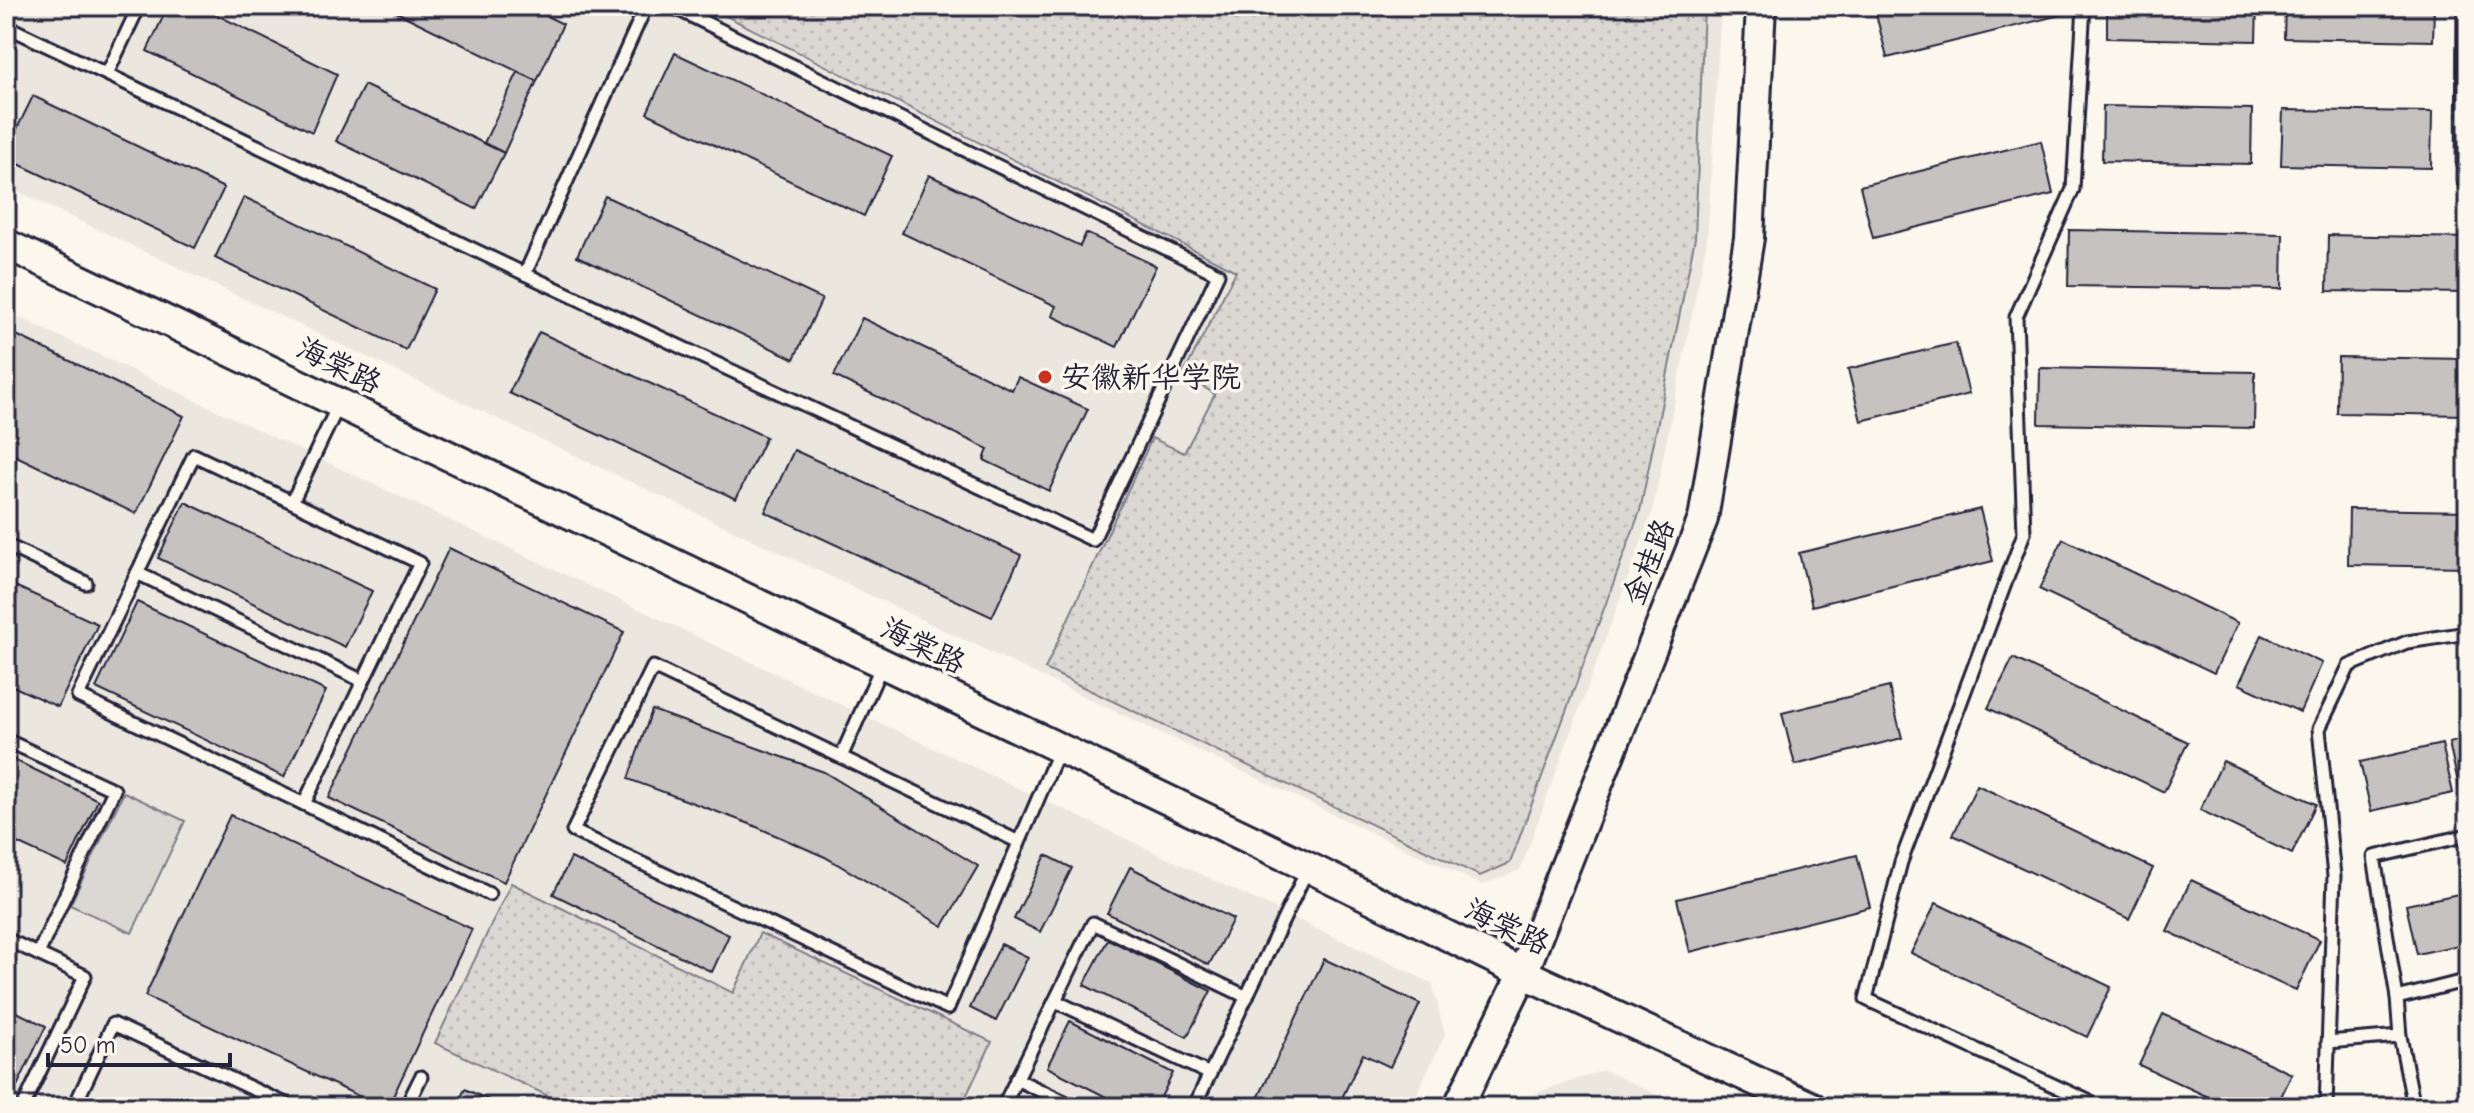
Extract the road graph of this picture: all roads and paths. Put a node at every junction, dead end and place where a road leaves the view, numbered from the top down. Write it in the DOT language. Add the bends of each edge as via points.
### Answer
graph roads {
  1 [pos="139,6"];
  2 [pos="629,6"];
  3 [pos="671,6"];
  4 [pos="1761,6"];
  5 [pos="2084,6"];
  6 [pos="2464,6"];
  7 [pos="645,9"];
  8 [pos="6,26"];
  9 [pos="107,74"];
  10 [pos="2468,190"];
  11 [pos="6,244"];
  12 [pos="525,274"];
  13 [pos="339,404"];
  14 [pos="292,502"];
  15 [pos="6,545"];
  16 [pos="137,573"];
  17 [pos="86,583"];
  18 [pos="2468,633"];
  19 [pos="882,664"];
  20 [pos="363,681"];
  21 [pos="6,740"];
  22 [pos="1060,750"];
  23 [pos="841,757"];
  24 [pos="304,804"];
  25 [pos="2468,835"];
  26 [pos="1019,842"];
  27 [pos="1308,867"];
  28 [pos="489,894"];
  29 [pos="6,939"];
  30 [pos="38,954"];
  31 [pos="1523,973"];
  32 [pos="2468,980"];
  33 [pos="1247,997"];
  34 [pos="2397,998"];
  35 [pos="1055,1001"];
  36 [pos="2400,1036"];
  37 [pos="2328,1042"];
  38 [pos="1210,1074"];
  39 [pos="421,1077"];
  40 [pos="1016,1079"];
  41 [pos="2086,1104"];
  42 [pos="23,1107"];
  43 [pos="74,1107"];
  44 [pos="292,1107"];
  45 [pos="406,1107"];
  46 [pos="1003,1107"];
  47 [pos="1075,1107"];
  48 [pos="1194,1107"];
  49 [pos="1458,1107"];
  50 [pos="1812,1107"];
  51 [pos="2100,1107"];
  52 [pos="2326,1107"];
  53 [pos="2414,1107"];
  1 -- 9 [label="lane"];
  2 -- 7 [label="lane"];
  3 -- 12 [label="lane" via="1218,274 1093,540"];
  4 -- 31 [label="street, 金桂路" via="1749,238 1703,519"];
  5 -- 41 [label="lane" via="2073,189 2016,317 2024,533 1901,862 1866,999"];
  6 -- 10 [label="lane" via="2463,180"];
  7 -- 12 [label="lane"];
  8 -- 9 [label="lane"];
  9 -- 12 [label="lane"];
  11 -- 13 [label="street, 海棠路"];
  13 -- 14 [label="lane"];
  13 -- 19 [label="street, 海棠路"];
  14 -- 16 [label="lane" via="194,455"];
  14 -- 20 [label="lane" via="420,563"];
  15 -- 17 [label="lane"];
  16 -- 20 [label="lane"];
  16 -- 24 [label="lane" via="78,696"];
  18 -- 37 [label="lane" via="2407,642 2349,666 2319,729 2334,876"];
  19 -- 22 [label="street, 海棠路"];
  19 -- 23 [label="lane"];
  20 -- 24 [label="lane"];
  21 -- 30 [label="lane" via="114,790"];
  22 -- 26 [label="lane"];
  22 -- 27 [label="street, 海棠路"];
  23 -- 26 [label="lane"];
  23 -- 26 [label="lane" via="653,667 573,831 948,1008"];
  24 -- 28 [label="lane"];
  25 -- 34 [label="lane" via="2374,857"];
  27 -- 31 [label="street, 海棠路"];
  27 -- 33 [label="lane"];
  29 -- 30 [label="lane"];
  30 -- 42 [label="lane" via="85,976"];
  31 -- 49 [label="street, 金桂路"];
  31 -- 50 [label="street, 海棠路"];
  32 -- 34 [label="lane"];
  33 -- 35 [label="lane" via="1093,923"];
  33 -- 38 [label="lane"];
  34 -- 36 [label="lane"];
  35 -- 38 [label="lane"];
  35 -- 40 [label="lane"];
  36 -- 37 [label="lane"];
  36 -- 53 [label="lane"];
  37 -- 52 [label="lane"];
  38 -- 48 [label="lane"];
  39 -- 45 [label="lane"];
  40 -- 46 [label="lane"];
  40 -- 47 [label="lane"];
  41 -- 51 [label="lane"];
  43 -- 44 [label="lane" via="113,1024"];
}
